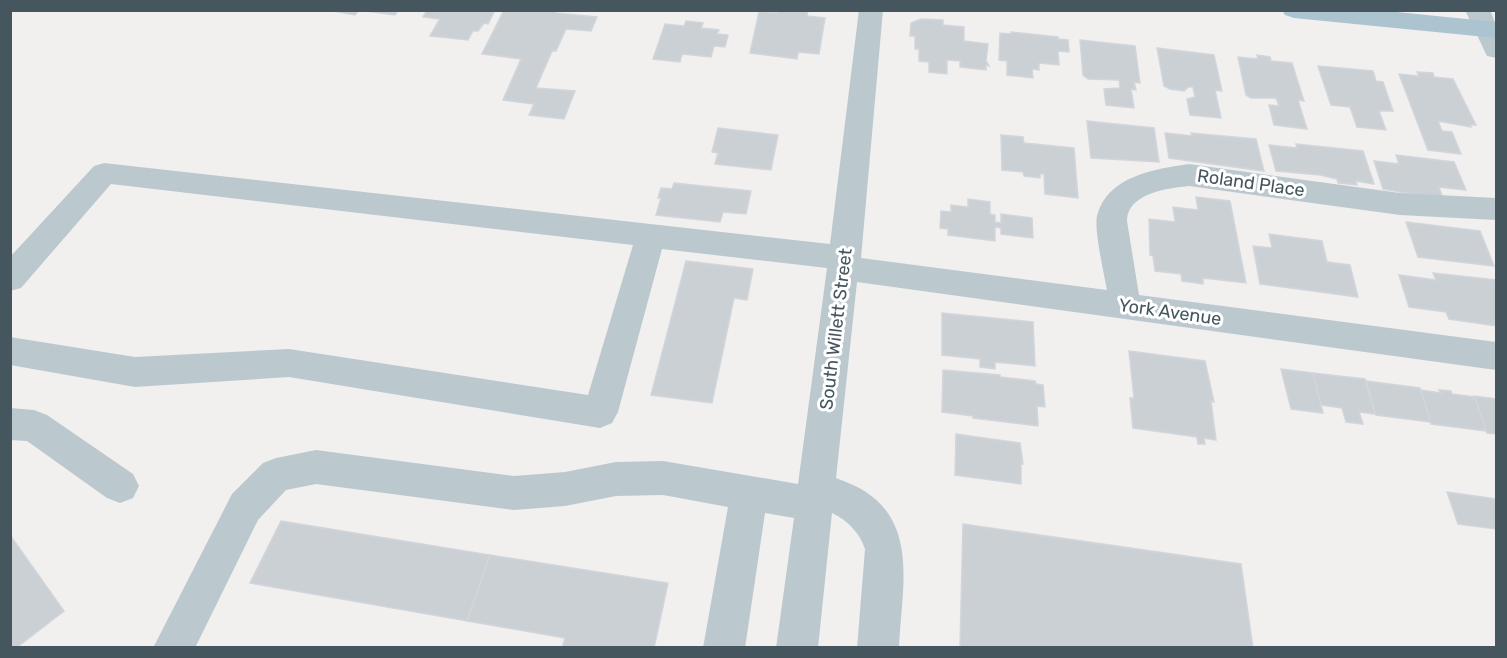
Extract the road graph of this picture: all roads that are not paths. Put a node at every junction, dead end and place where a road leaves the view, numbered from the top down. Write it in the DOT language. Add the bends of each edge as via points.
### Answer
graph roads {
  1 [pos="871,10"];
  2 [pos="1294,10"];
  3 [pos="1490,24"];
  4 [pos="1497,209"];
  5 [pos="651,235"];
  6 [pos="844,263"];
  7 [pos="10,279"];
  8 [pos="1125,306"];
  9 [pos="10,351"];
  10 [pos="1497,356"];
  11 [pos="10,424"];
  12 [pos="120,486"];
  13 [pos="749,493"];
  14 [pos="815,496"];
  15 [pos="173,648"];
  16 [pos="724,648"];
  17 [pos="797,648"];
  18 [pos="878,648"];
  1 -- 6 [label="street, South Willett Street"];
  2 -- 3 [label="main road"];
  4 -- 8 [label="street, Roland Place" via="1400,204 1189,175 1161,178 1141,184 1121,200 1111,218"];
  5 -- 6 [label="street, York Avenue"];
  5 -- 7 [label="street, York Avenue" via="104,173"];
  5 -- 9 [label="street" via="600,412 289,363 135,372"];
  6 -- 8 [label="street, York Avenue"];
  6 -- 14 [label="street, South Willett Street"];
  8 -- 10 [label="street, York Avenue"];
  11 -- 12 [label="street" via="33,426"];
  13 -- 14 [label="street"];
  13 -- 15 [label="street" via="663,478 616,479 514,493 316,467 276,475 245,507"];
  13 -- 16 [label="street"];
  14 -- 17 [label="street, South Willett Street"];
  14 -- 18 [label="street" via="851,503 867,514 879,531 884,549"];
}
